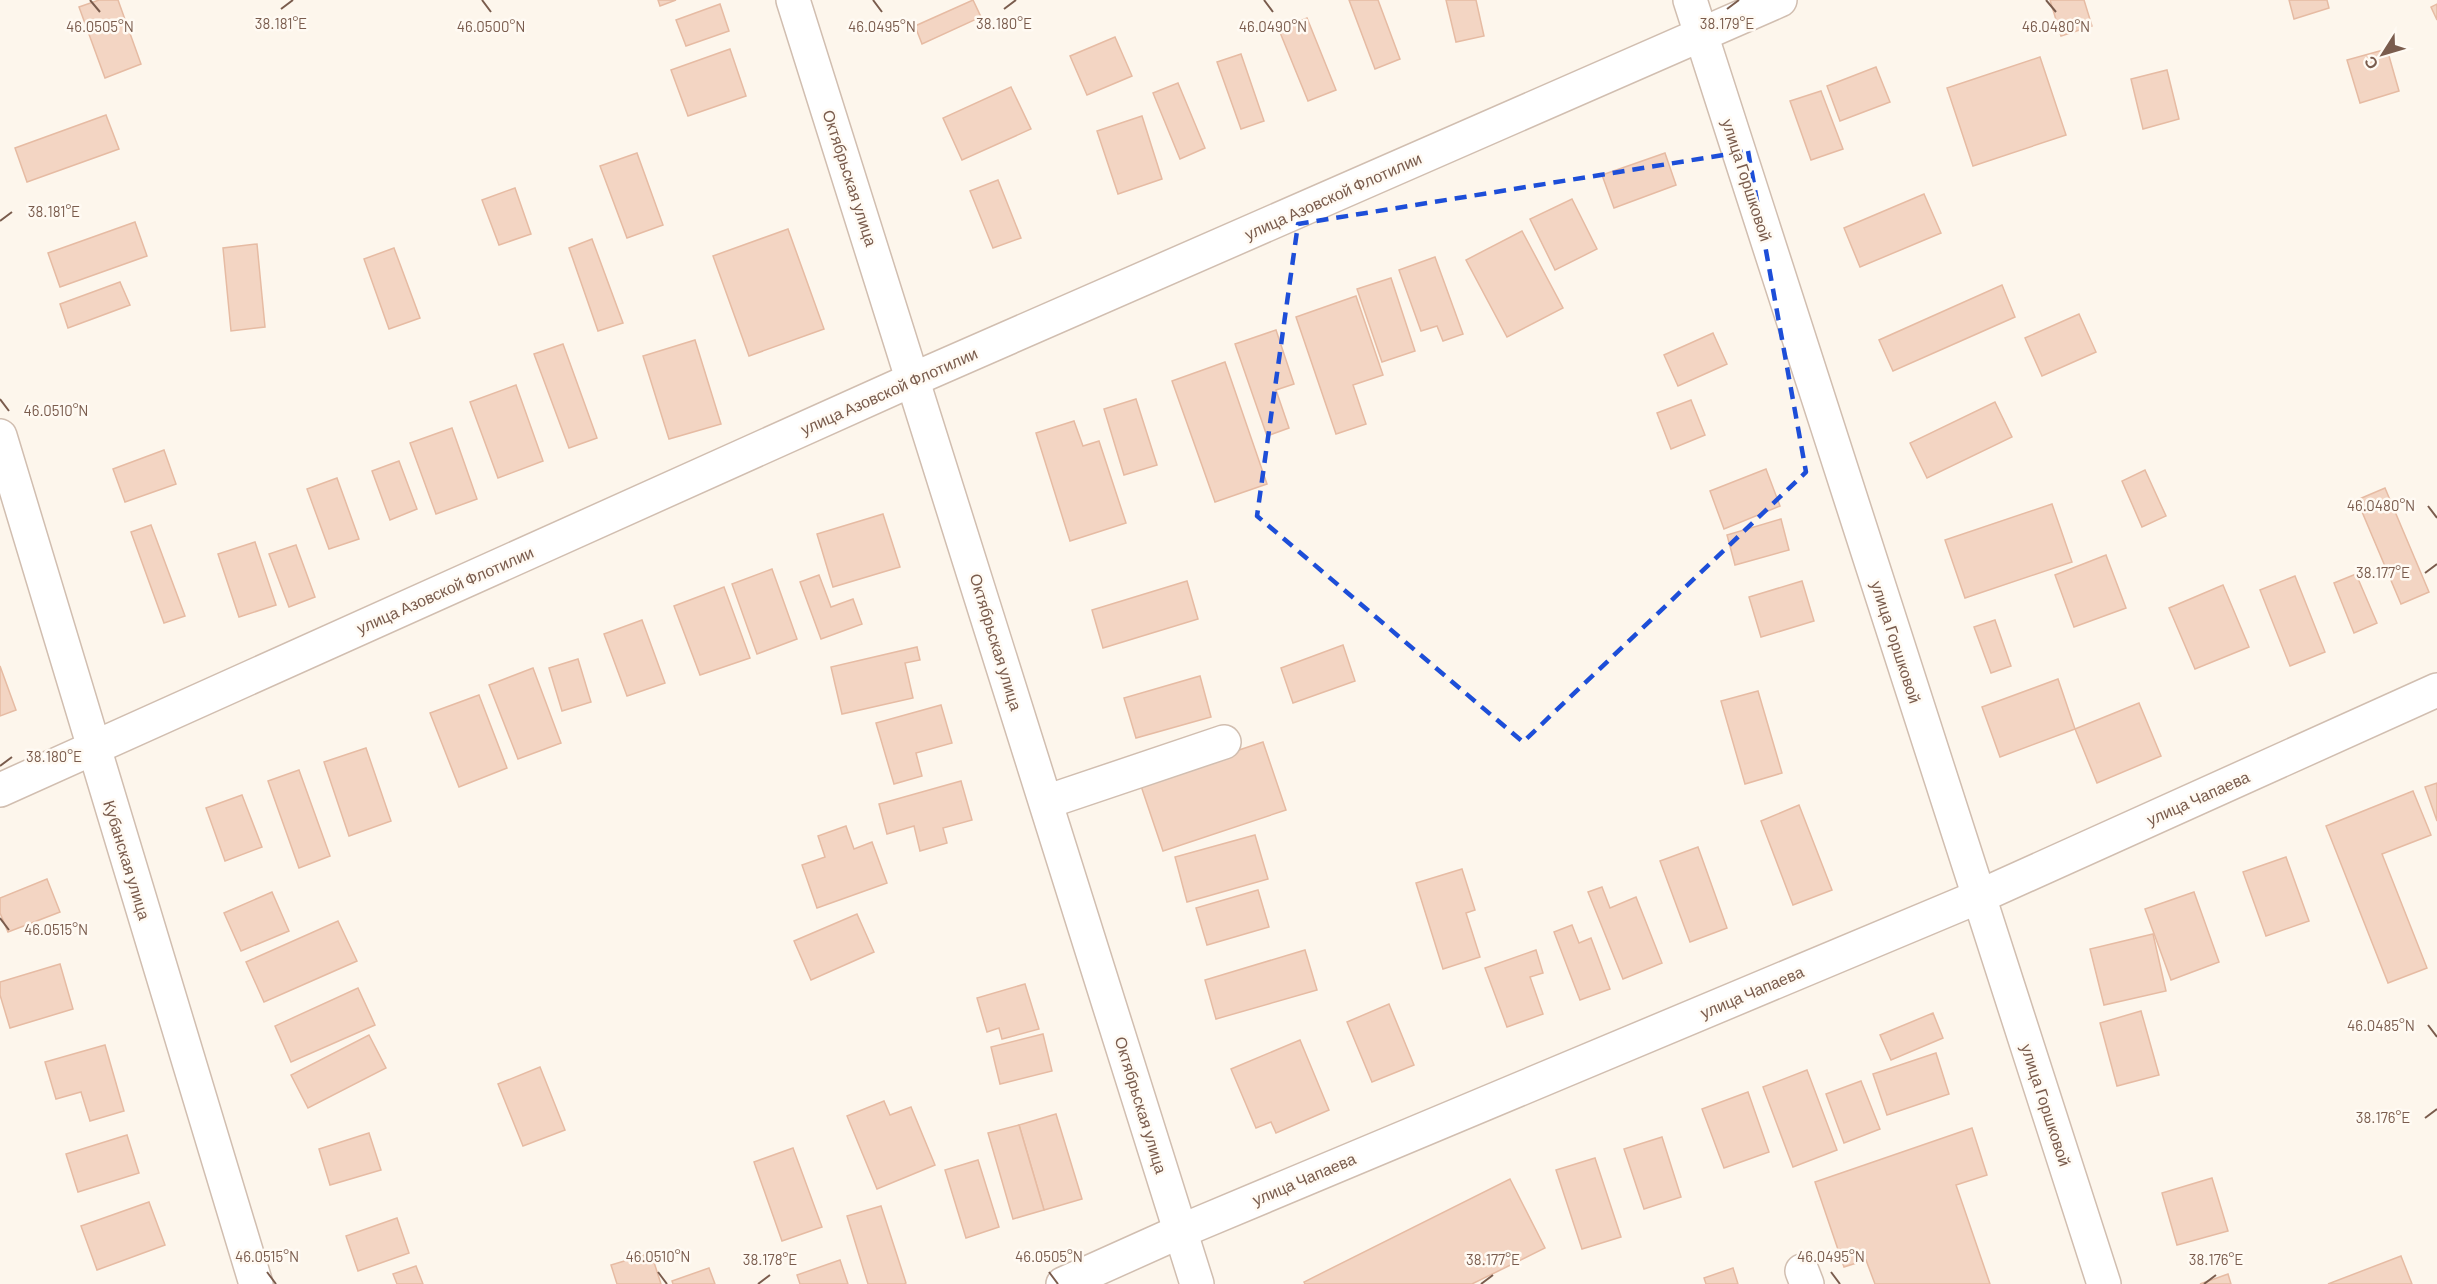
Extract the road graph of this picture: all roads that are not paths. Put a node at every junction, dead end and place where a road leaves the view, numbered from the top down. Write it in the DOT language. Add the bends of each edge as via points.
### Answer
graph roads {
  1 [pos="793,0"];
  2 [pos="1690,0"];
  3 [pos="1780,0"];
  4 [pos="1701,34"];
  5 [pos="914,380"];
  6 [pos="0,436"];
  7 [pos="2437,690"];
  8 [pos="1224,742"];
  9 [pos="93,748"];
  10 [pos="0,790"];
  11 [pos="1046,802"];
  12 [pos="1978,897"];
  13 [pos="1181,1231"];
  14 [pos="256,1284"];
  15 [pos="1063,1284"];
  16 [pos="1197,1284"];
  17 [pos="2104,1284"];
  1 -- 5 [label="street, Октябрьская улица"];
  2 -- 4 [label="street, улица Горшковой"];
  3 -- 4 [label="street, улица Азовской Флотилии"];
  4 -- 5 [label="street, улица Азовской Флотилии"];
  4 -- 12 [label="street, улица Горшковой"];
  5 -- 9 [label="street, улица Азовской Флотилии"];
  5 -- 11 [label="street, Октябрьская улица"];
  6 -- 9 [label="street, Кубанская улица"];
  7 -- 12 [label="street, улица Чапаева"];
  8 -- 11 [label="street"];
  9 -- 10 [label="street, улица Азовской Флотилии"];
  9 -- 14 [label="street, Кубанская улица"];
  11 -- 13 [label="street, Октябрьская улица"];
  12 -- 13 [label="street, улица Чапаева"];
  12 -- 17 [label="street, улица Горшковой"];
  13 -- 15 [label="street, улица Чапаева"];
  13 -- 16 [label="street, Октябрьская улица"];
}
